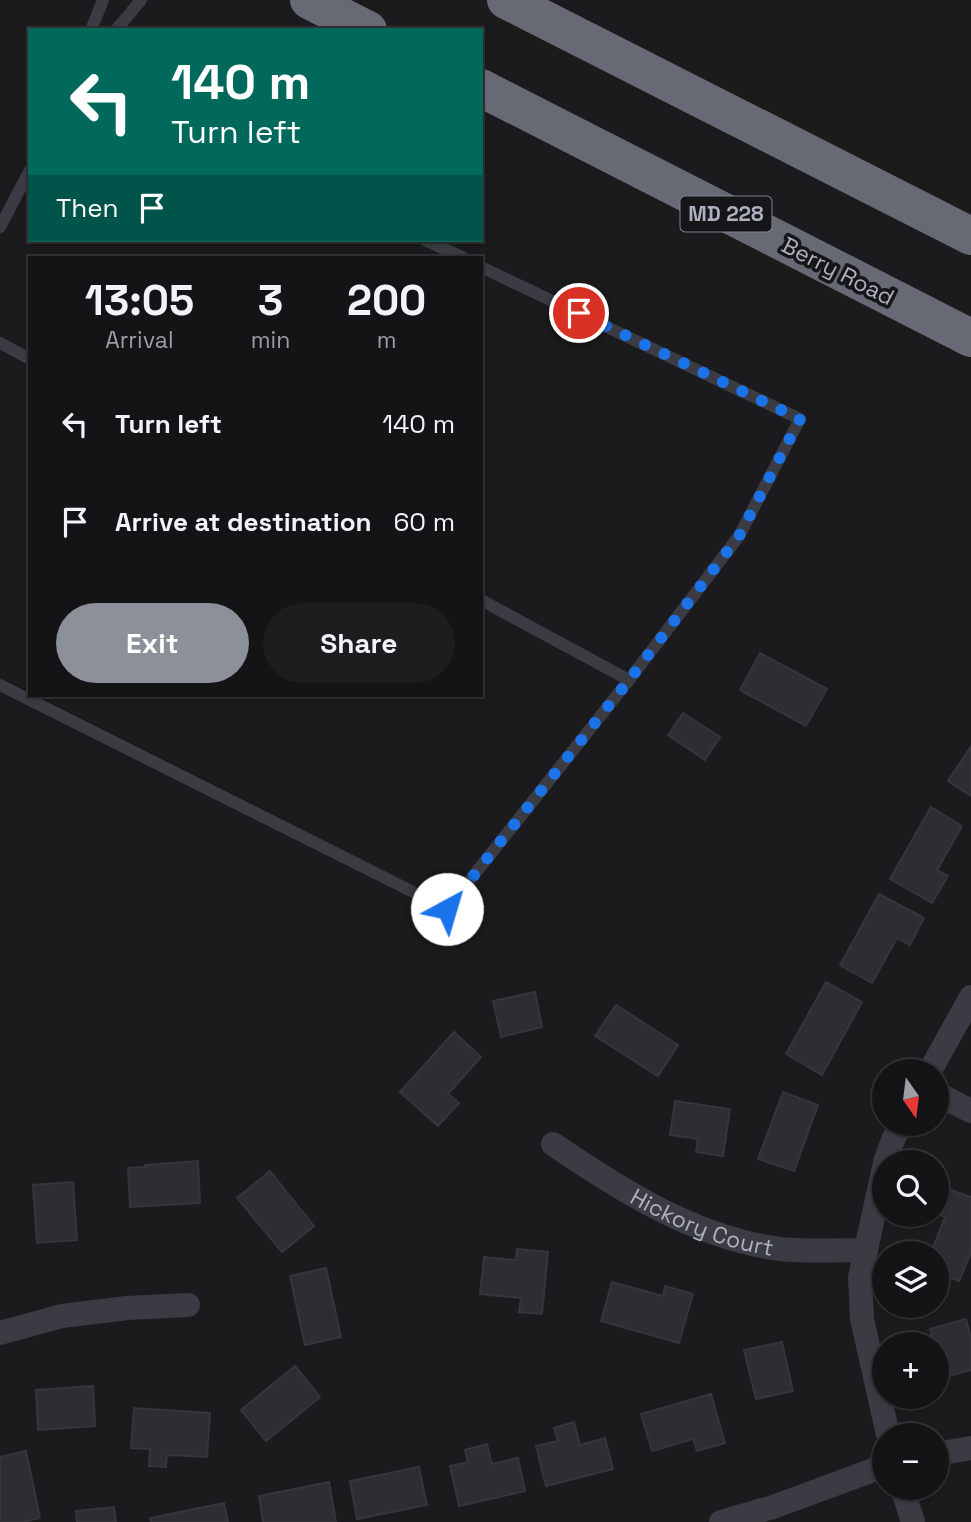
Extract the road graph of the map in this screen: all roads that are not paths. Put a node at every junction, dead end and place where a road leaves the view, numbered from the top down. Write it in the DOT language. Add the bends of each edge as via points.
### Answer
graph roads {
  1 [pos="103,0"];
  2 [pos="141,0"];
  3 [pos="309,0"];
  4 [pos="506,0"];
  5 [pos="93,28"];
  6 [pos="118,28"];
  7 [pos="364,28"];
  8 [pos="483,89"];
  9 [pos="28,174"];
  10 [pos="0,227"];
  11 [pos="971,236"];
  12 [pos="429,242"];
  13 [pos="460,256"];
  14 [pos="483,268"];
  15 [pos="971,338"];
  16 [pos="0,344"];
  17 [pos="28,358"];
  18 [pos="483,601"];
  19 [pos="629,680"];
  20 [pos="0,685"];
  21 [pos="971,997"];
  22 [pos="937,1059"];
  23 [pos="949,1100"];
  24 [pos="971,1111"];
  25 [pos="553,1144"];
  26 [pos="872,1223"];
  27 [pos="866,1250"];
  28 [pos="188,1304"];
  29 [pos="0,1334"];
  30 [pos="885,1423"];
  31 [pos="971,1448"];
  32 [pos="949,1452"];
  33 [pos="872,1470"];
  34 [pos="906,1500"];
  35 [pos="721,1522"];
  36 [pos="912,1522"];
  1 -- 5 [label="lane"];
  2 -- 6 [label="lane"];
  3 -- 7 [label="highway"];
  4 -- 11 [label="highway"];
  8 -- 15 [label="highway, Berry Road / MD 228"];
  9 -- 10 [label="lane"];
  12 -- 13 [label="lane"];
  14 -- 19 [label="lane" via="800,419 739,536"];
  16 -- 17 [label="lane"];
  18 -- 19 [label="lane"];
  19 -- 20 [label="lane" via="447,909"];
  21 -- 22 [label="street"];
  23 -- 24 [label="street"];
  25 -- 27 [label="street, Hickory Court" via="672,1216 726,1237 781,1249"];
  26 -- 27 [label="street"];
  27 -- 30 [label="street" via="860,1277 862,1319"];
  28 -- 29 [label="street" via="62,1316"];
  31 -- 32 [label="street"];
  33 -- 35 [label="street"];
  34 -- 36 [label="street"];
}
